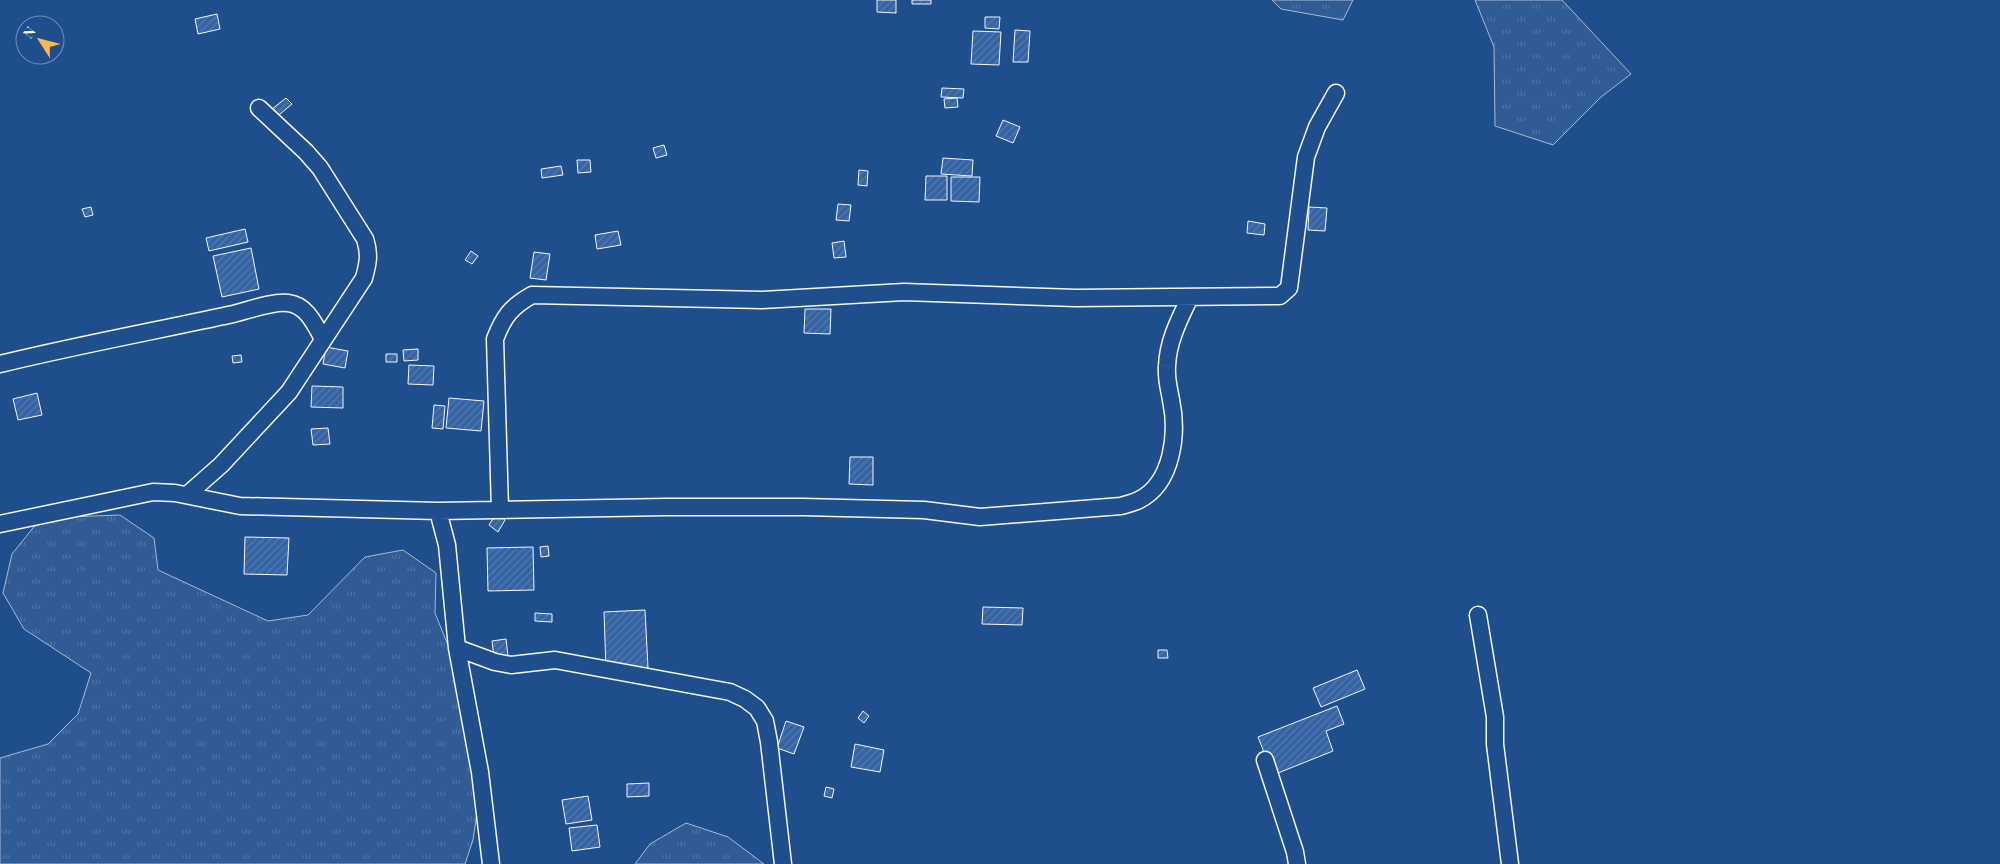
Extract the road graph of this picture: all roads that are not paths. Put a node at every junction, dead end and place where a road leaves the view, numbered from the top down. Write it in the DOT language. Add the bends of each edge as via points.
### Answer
graph roads {
  1 [pos="1336,93"];
  2 [pos="260,108"];
  3 [pos="1190,298"];
  4 [pos="323,340"];
  5 [pos="0,364"];
  6 [pos="187,495"];
  7 [pos="500,510"];
  8 [pos="438,511"];
  9 [pos="0,524"];
  10 [pos="1478,615"];
  11 [pos="457,648"];
  12 [pos="1265,760"];
  13 [pos="491,864"];
  14 [pos="783,864"];
  15 [pos="1297,864"];
  16 [pos="1510,864"];
  1 -- 3 [label="street" via="1317,127 1306,157 1289,288 1280,296"];
  2 -- 4 [label="street" via="320,168 365,239 369,252 364,278"];
  3 -- 7 [label="street" via="1169,349 1166,381 1172,401 1174,432 1170,458 1163,475 1150,492 1121,506 980,517 924,510 803,508"];
  3 -- 7 [label="street" via="904,292 762,300 532,295 516,303 503,319 495,339"];
  4 -- 5 [label="street" via="301,307 288,303 273,304"];
  4 -- 6 [label="street" via="289,392 221,465"];
  6 -- 8 [label="street" via="240,506"];
  6 -- 9 [label="street" via="153,492"];
  7 -- 8 [label="street"];
  8 -- 11 [label="street" via="448,552"];
  10 -- 16 [label="street" via="1495,717 1495,744"];
  11 -- 13 [label="street" via="480,772"];
  11 -- 14 [label="street" via="503,664 555,660 730,692 745,698 757,708 765,722"];
  12 -- 15 [label="street"];
}
